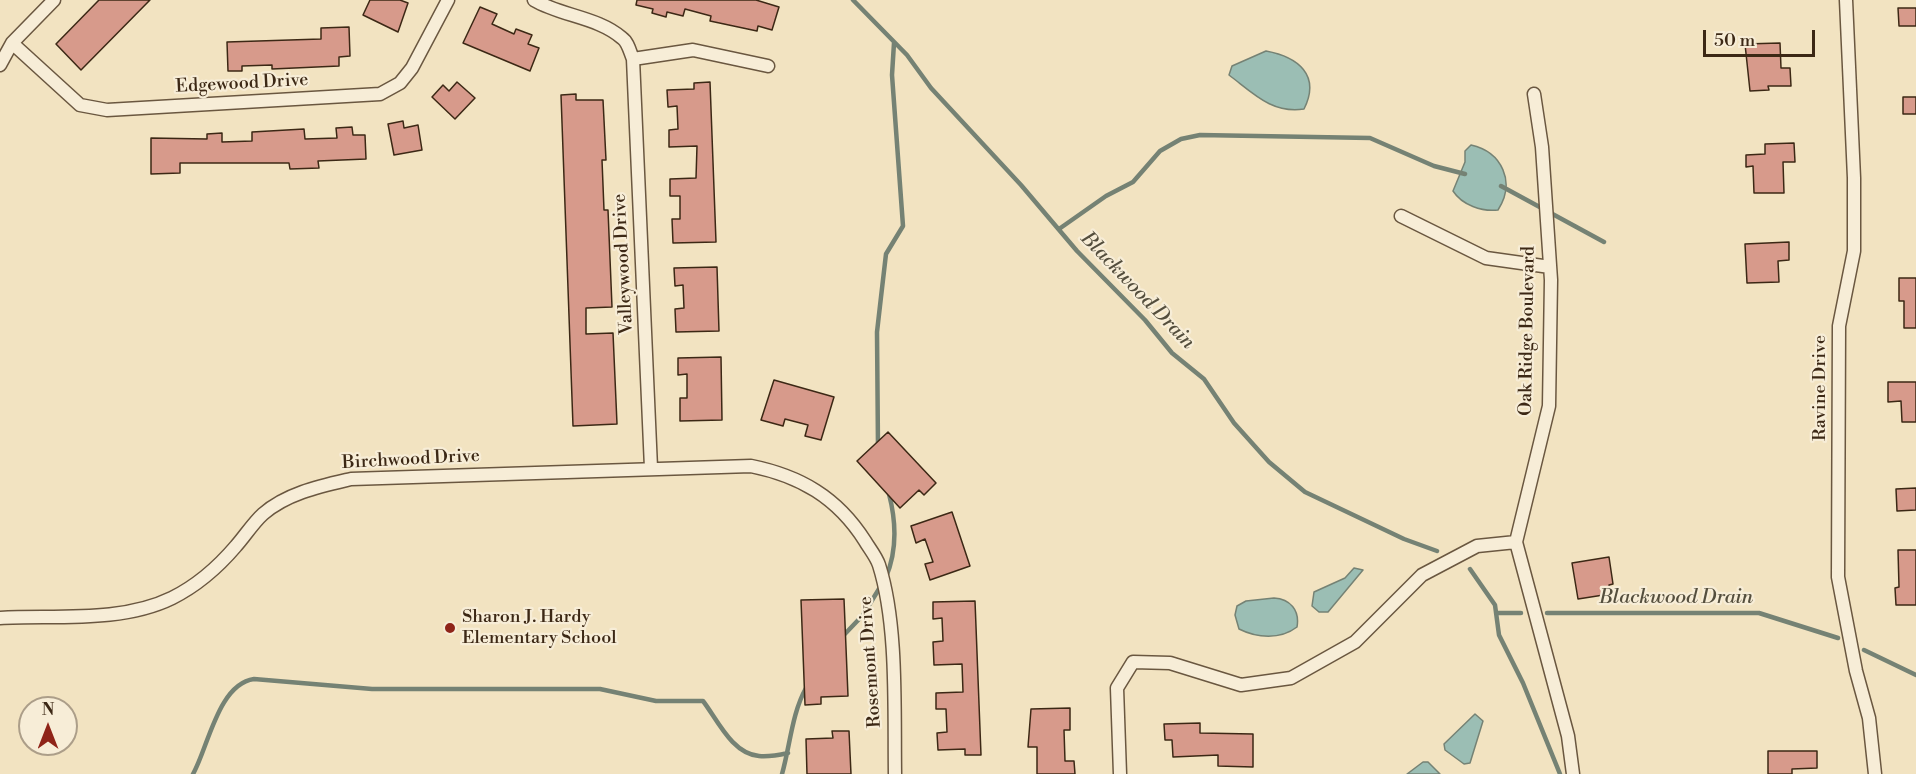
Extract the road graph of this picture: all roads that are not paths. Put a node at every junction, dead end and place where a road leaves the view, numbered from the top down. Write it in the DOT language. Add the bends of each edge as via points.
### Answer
graph roads {
  1 [pos="54,0"];
  2 [pos="448,0"];
  3 [pos="534,0"];
  4 [pos="1846,0"];
  5 [pos="12,43"];
  6 [pos="633,59"];
  7 [pos="0,65"];
  8 [pos="768,66"];
  9 [pos="1534,94"];
  10 [pos="1401,216"];
  11 [pos="1550,267"];
  12 [pos="651,468"];
  13 [pos="1516,542"];
  14 [pos="0,618"];
  15 [pos="896,774"];
  16 [pos="1120,774"];
  17 [pos="1573,774"];
  18 [pos="1875,774"];
  1 -- 5 [label="street"];
  2 -- 5 [label="street, Edgewood Drive" via="412,68 400,83 380,94 107,110 80,105"];
  3 -- 6 [label="street, Valleywood Drive" via="556,12 604,26 625,39"];
  4 -- 18 [label="street, Ravine Drive" via="1854,251 1839,326 1838,578 1869,718"];
  5 -- 7 [label="street"];
  6 -- 8 [label="street" via="693,50"];
  6 -- 12 [label="street, Valleywood Drive"];
  9 -- 11 [label="street, Oak Ridge Boulevard" via="1542,147"];
  10 -- 11 [label="street" via="1486,258"];
  11 -- 13 [label="street, Oak Ridge Boulevard" via="1549,406"];
  12 -- 14 [label="street, Birchwood Drive" via="351,479 319,486 263,514 198,582 172,598 139,609 99,615"];
  12 -- 15 [label="street, Rosemont Drive" via="727,465 774,471 805,482 833,501 854,524 878,562 888,607"];
  13 -- 16 [label="street" via="1477,546 1422,576 1355,642 1291,678 1241,685 1170,663 1133,662 1117,688"];
  13 -- 17 [label="street, Oak Ridge Boulevard" via="1568,736"];
}
